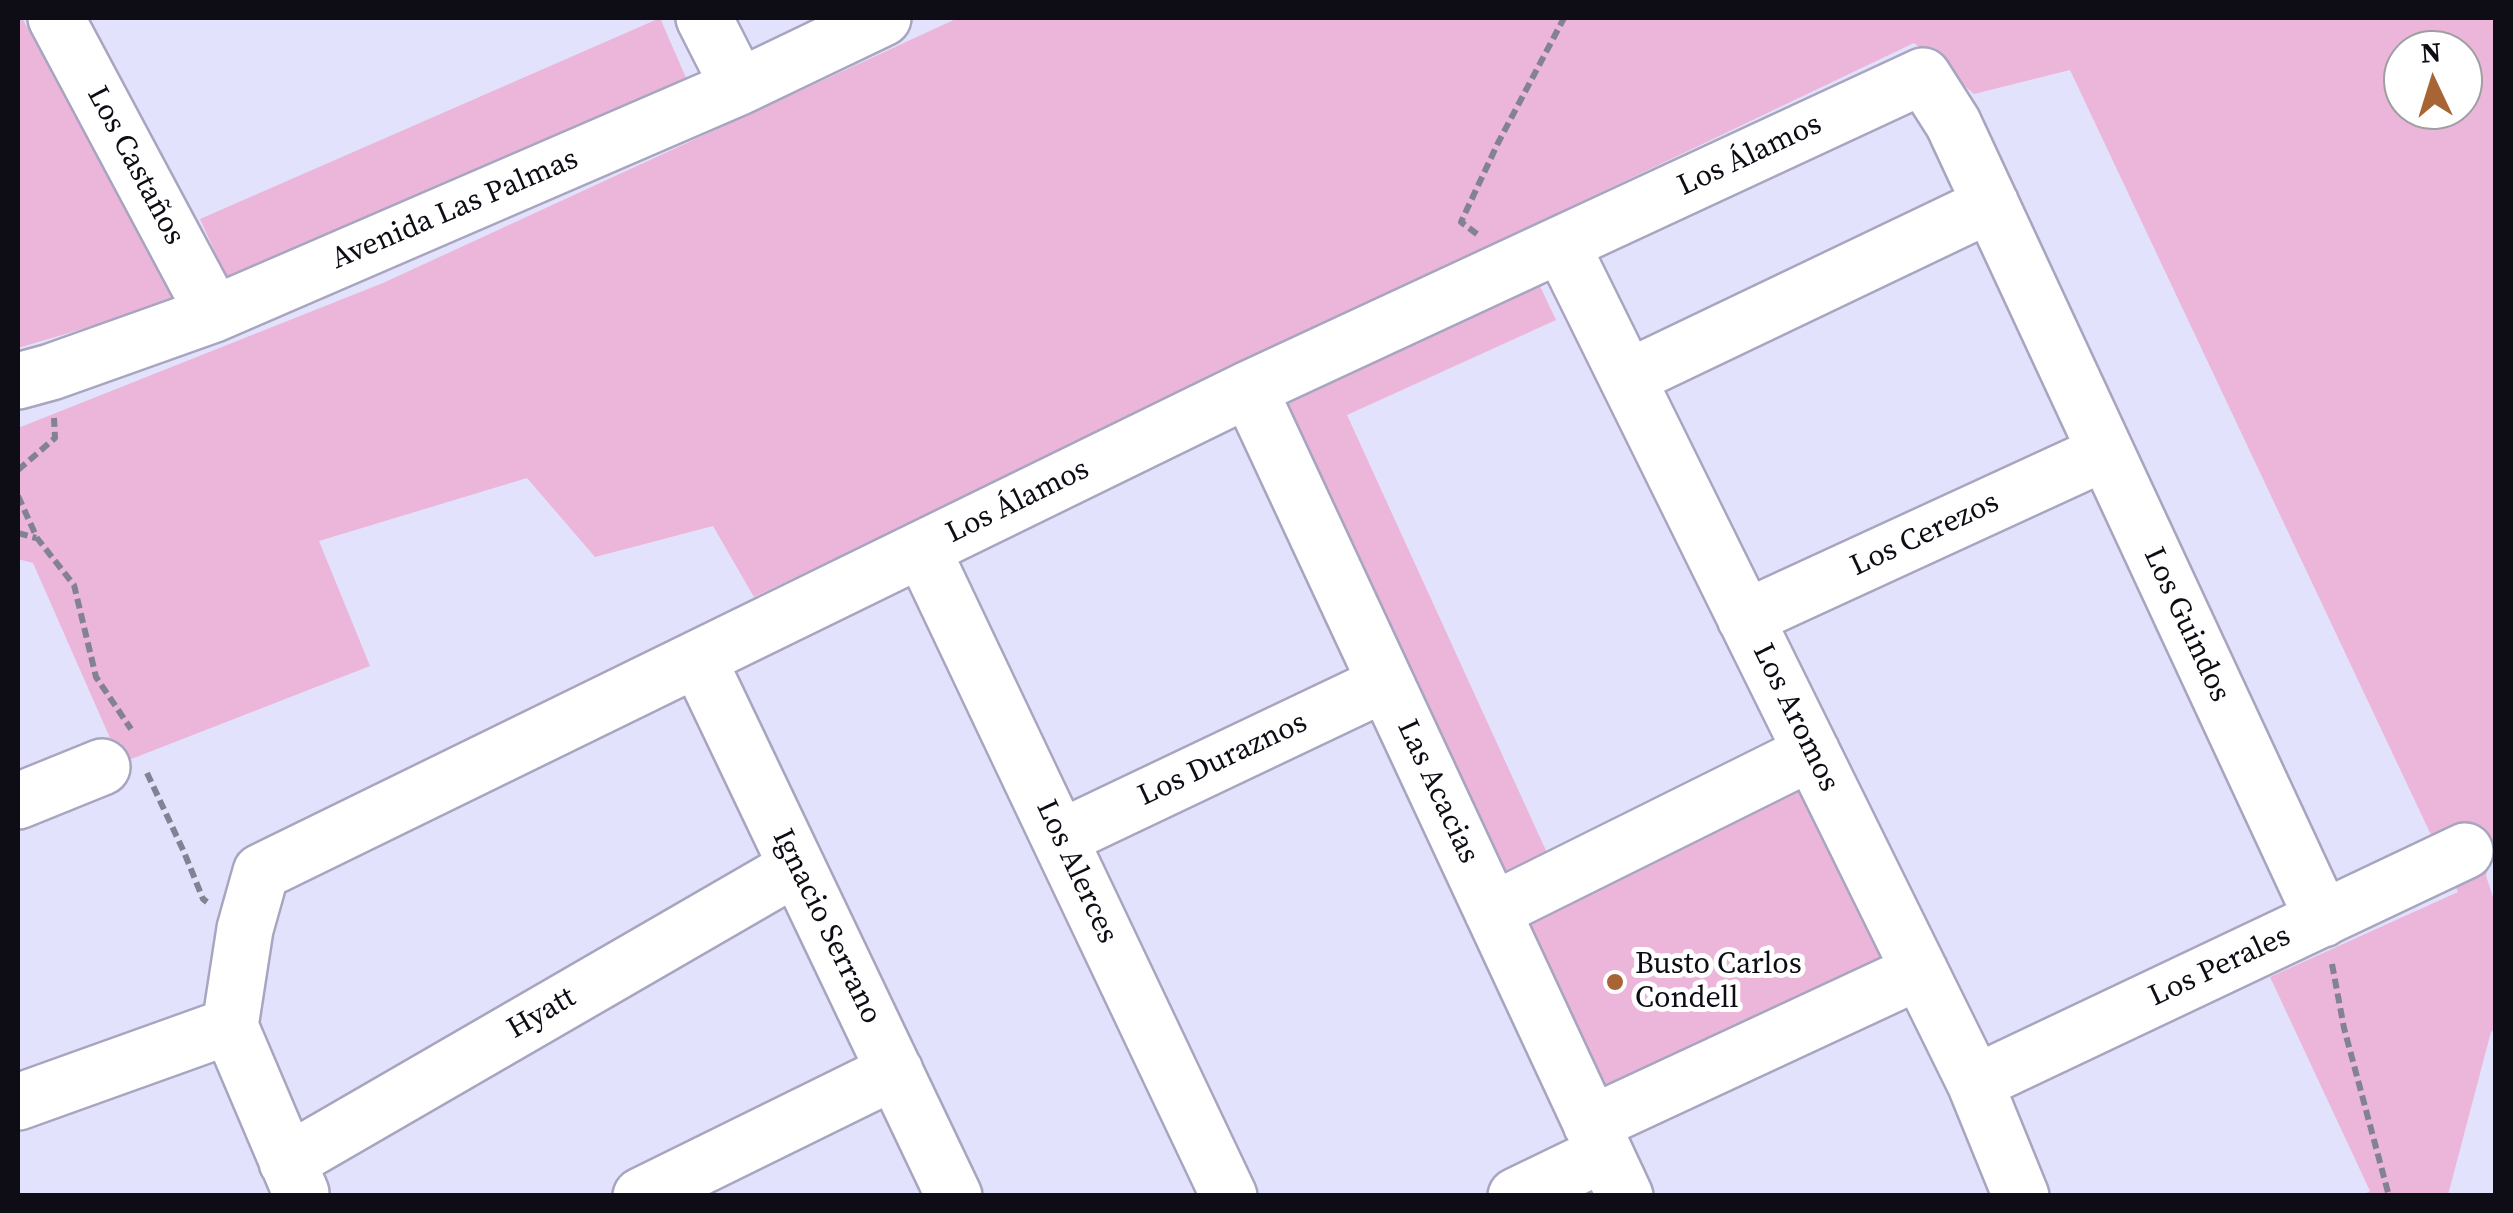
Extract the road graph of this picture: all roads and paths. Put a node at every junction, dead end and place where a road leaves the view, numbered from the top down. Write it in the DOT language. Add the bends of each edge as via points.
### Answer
graph roads {
  1 [pos="58,18"];
  2 [pos="704,18"];
  3 [pos="883,18"];
  4 [pos="1564,18"];
  5 [pos="1923,76"];
  6 [pos="739,86"];
  7 [pos="1991,204"];
  8 [pos="1540,254"];
  9 [pos="214,314"];
  10 [pos="1627,378"];
  11 [pos="18,381"];
  12 [pos="1249,389"];
  13 [pos="2106,452"];
  14 [pos="18,496"];
  15 [pos="18,533"];
  16 [pos="38,538"];
  17 [pos="922,549"];
  18 [pos="1745,618"];
  19 [pos="698,659"];
  20 [pos="1386,683"];
  21 [pos="1812,752"];
  22 [pos="125,753"];
  23 [pos="18,801"];
  24 [pos="1060,838"];
  25 [pos="2466,851"];
  26 [pos="798,867"];
  27 [pos="1492,911"];
  28 [pos="2323,919"];
  29 [pos="245,929"];
  30 [pos="1920,971"];
  31 [pos="230,1026"];
  32 [pos="895,1071"];
  33 [pos="1975,1083"];
  34 [pos="18,1102"];
  35 [pos="1607,1157"];
  36 [pos="294,1179"];
  37 [pos="641,1196"];
  38 [pos="954,1196"];
  39 [pos="1229,1196"];
  40 [pos="1516,1196"];
  41 [pos="2022,1196"];
  42 [pos="2389,1196"];
  1 -- 9 [label="street, Los Castaños"];
  2 -- 6 [label="street"];
  3 -- 6 [label="street, Avenida Las Palmas"];
  4 -- 8 [label="path" via="1461,222"];
  5 -- 7 [label="street, Los Guindos"];
  5 -- 8 [label="street, Los Álamos"];
  6 -- 9 [label="street, Avenida Las Palmas"];
  7 -- 10 [label="street"];
  7 -- 13 [label="street, Los Guindos"];
  8 -- 10 [label="street, Los Aromos"];
  8 -- 12 [label="street, Los Álamos"];
  9 -- 11 [label="street, Avenida Las Palmas"];
  10 -- 18 [label="street, Los Aromos"];
  12 -- 17 [label="street, Los Álamos"];
  12 -- 20 [label="street, Las Acacias"];
  13 -- 18 [label="street, Los Cerezos"];
  13 -- 28 [label="street, Los Guindos"];
  14 -- 16 [label="path"];
  15 -- 16 [label="path"];
  16 -- 22 [label="path" via="74,584 96,676"];
  17 -- 19 [label="street, Los Álamos"];
  17 -- 24 [label="street, Los Alerces"];
  18 -- 21 [label="street, Los Aromos"];
  19 -- 26 [label="street, Ignacio Serrano"];
  19 -- 29 [label="street, Los Álamos" via="261,872"];
  20 -- 24 [label="street, Los Duraznos"];
  20 -- 27 [label="street, Las Acacias"];
  21 -- 27 [label="street"];
  21 -- 30 [label="street, Los Aromos"];
  22 -- 23 [label="street"];
  22 -- 29 [label="path" via="184,852 202,899"];
  24 -- 39 [label="street, Los Alerces"];
  25 -- 28 [label="street, Los Perales"];
  26 -- 32 [label="street, Ignacio Serrano"];
  26 -- 36 [label="street, Hyatt"];
  27 -- 35 [label="street, Las Acacias"];
  28 -- 33 [label="street, Los Perales"];
  28 -- 42 [label="path"];
  29 -- 31 [label="street, Los Álamos"];
  30 -- 33 [label="street, Los Aromos"];
  30 -- 35 [label="street"];
  31 -- 34 [label="street"];
  31 -- 36 [label="street"];
  32 -- 37 [label="street"];
  32 -- 38 [label="street, Ignacio Serrano"];
  33 -- 41 [label="street, Los Aromos"];
  35 -- 40 [label="street"];
}
